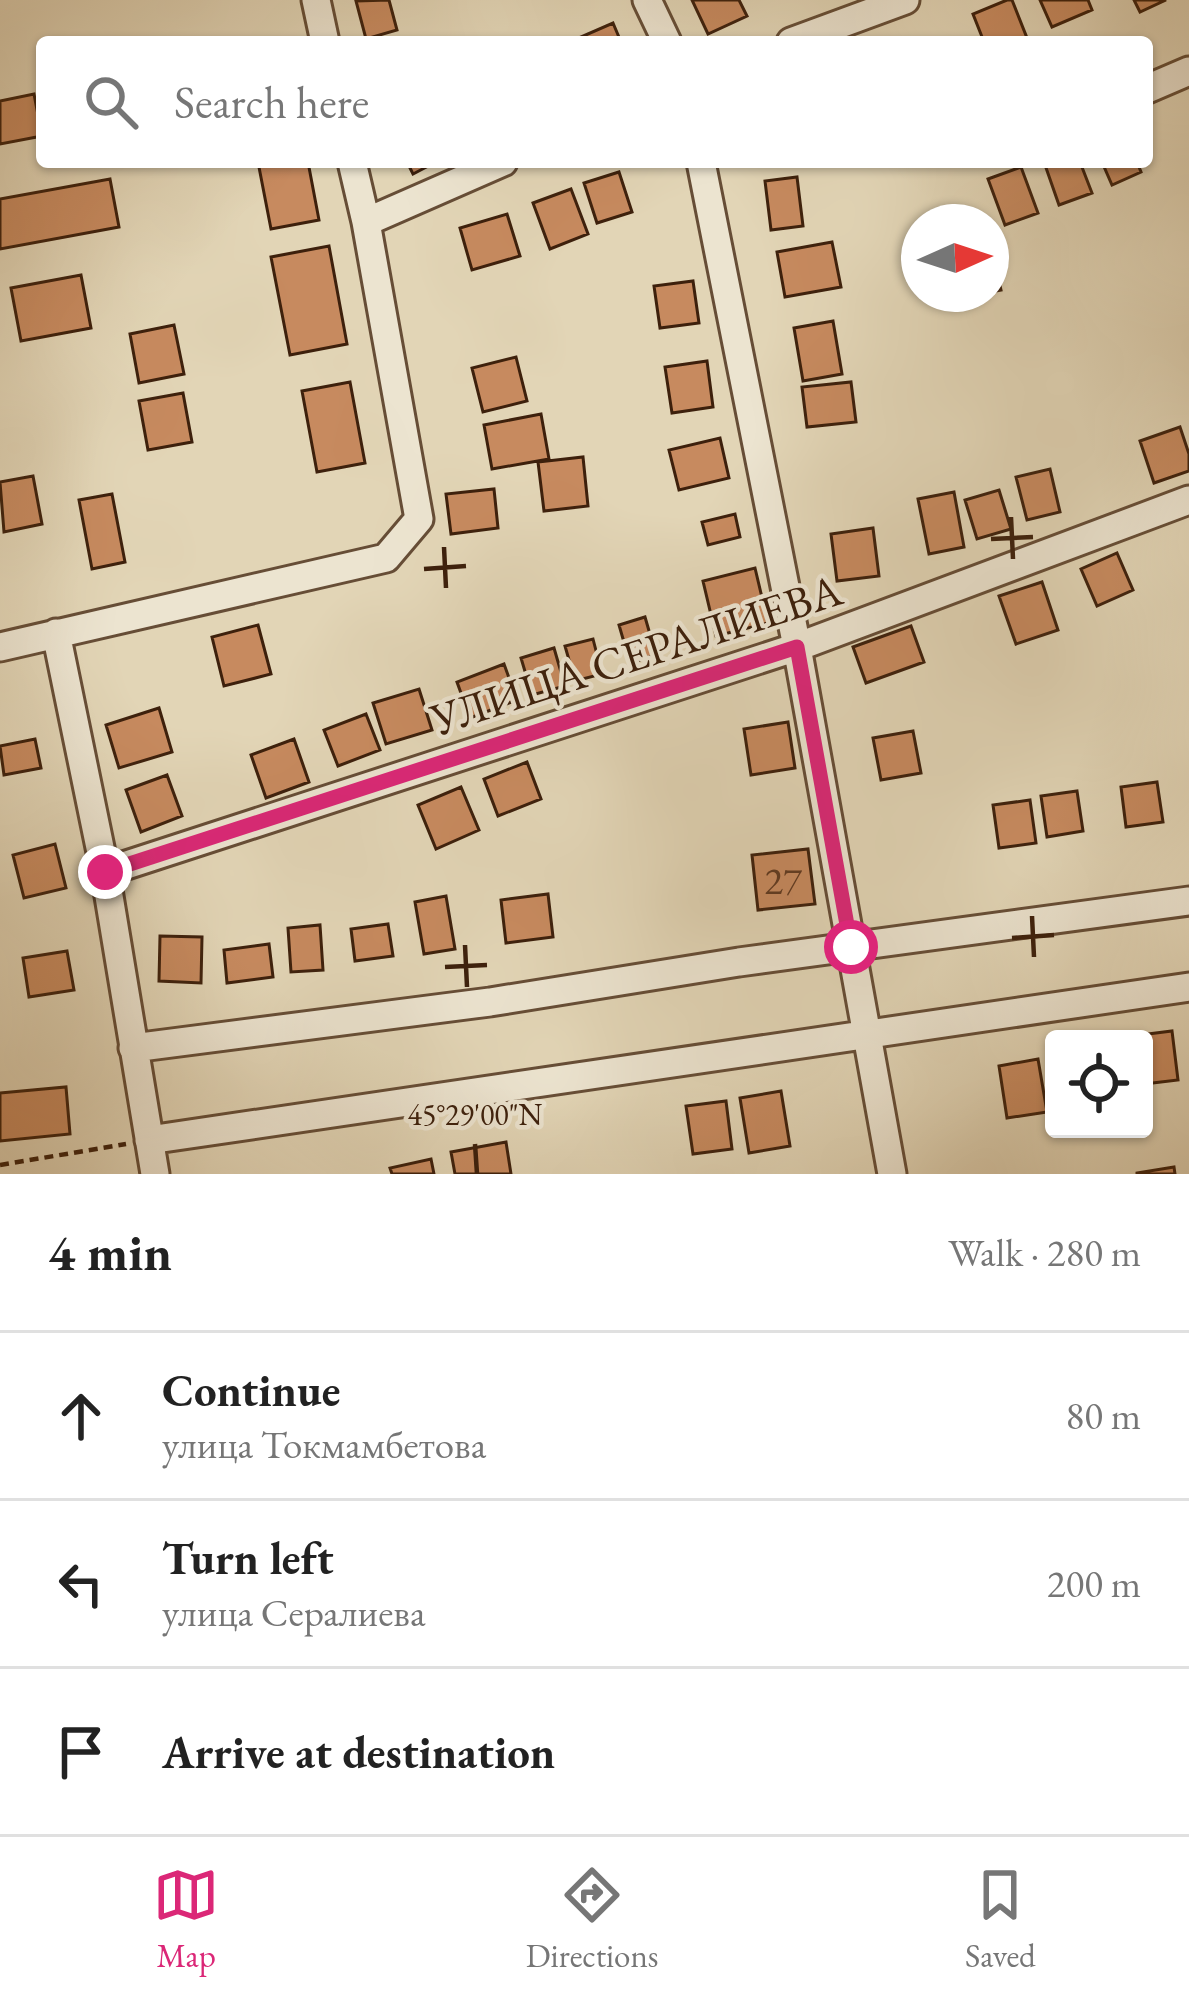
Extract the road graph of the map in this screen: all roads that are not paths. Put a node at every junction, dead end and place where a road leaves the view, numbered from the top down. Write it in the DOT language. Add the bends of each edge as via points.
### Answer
graph roads {
  1 [pos="316,0"];
  2 [pos="647,0"];
  3 [pos="905,0"];
  4 [pos="324,36"];
  5 [pos="664,36"];
  6 [pos="807,36"];
  7 [pos="1189,70"];
  8 [pos="1153,86"];
  9 [pos="353,168"];
  10 [pos="490,168"];
  11 [pos="702,168"];
  12 [pos="366,223"];
  13 [pos="1189,500"];
  14 [pos="56,633"];
  15 [pos="0,647"];
  16 [pos="797,647"];
  17 [pos="105,872"];
  18 [pos="1189,901"];
  19 [pos="851,947"];
  20 [pos="1189,987"];
  21 [pos="867,1035"];
  22 [pos="134,1048"];
  23 [pos="149,1140"];
  24 [pos="154,1174"];
  25 [pos="892,1174"];
  1 -- 4 [label="street"];
  2 -- 5 [label="street"];
  3 -- 6 [label="street"];
  7 -- 8 [label="street"];
  9 -- 12 [label="street"];
  10 -- 12 [label="street"];
  11 -- 16 [label="street"];
  12 -- 14 [label="street" via="419,519 386,558"];
  13 -- 16 [label="street, УЛИЦА СЕРАЛИЕВА"];
  14 -- 15 [label="street"];
  14 -- 17 [label="street"];
  16 -- 17 [label="street, УЛИЦА СЕРАЛИЕВА"];
  16 -- 19 [label="street"];
  17 -- 22 [label="street"];
  18 -- 19 [label="street"];
  19 -- 21 [label="street"];
  19 -- 22 [label="street"];
  20 -- 21 [label="street"];
  21 -- 23 [label="street"];
  21 -- 25 [label="street"];
  22 -- 23 [label="street"];
  23 -- 24 [label="street"];
}
